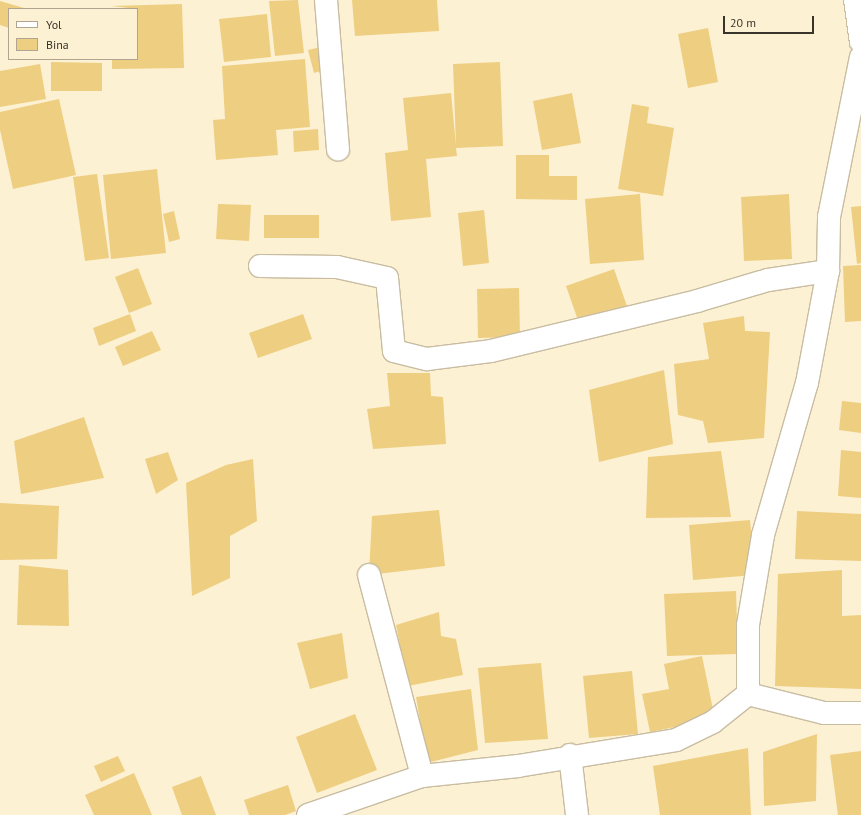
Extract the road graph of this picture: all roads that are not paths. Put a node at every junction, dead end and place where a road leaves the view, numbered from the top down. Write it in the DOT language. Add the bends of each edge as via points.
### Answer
graph roads {
  1 [pos="326,0"];
  2 [pos="855,0"];
  3 [pos="861,42"];
  4 [pos="861,57"];
  5 [pos="338,150"];
  6 [pos="260,266"];
  7 [pos="828,271"];
  8 [pos="370,575"];
  9 [pos="748,694"];
  10 [pos="861,713"];
  11 [pos="570,755"];
  12 [pos="422,776"];
  13 [pos="308,815"];
  14 [pos="577,815"];
  1 -- 5 [label="main road"];
  2 -- 3 [label="main road"];
  4 -- 7 [label="main road" via="830,217"];
  6 -- 7 [label="main road" via="337,267 387,278 394,351 427,359 492,351 768,280"];
  7 -- 9 [label="main road" via="807,383 763,535 748,625"];
  8 -- 12 [label="main road"];
  9 -- 10 [label="main road" via="824,714"];
  9 -- 11 [label="main road" via="713,722 676,740"];
  11 -- 12 [label="main road" via="518,766"];
  11 -- 14 [label="main road"];
  12 -- 13 [label="main road"];
}
